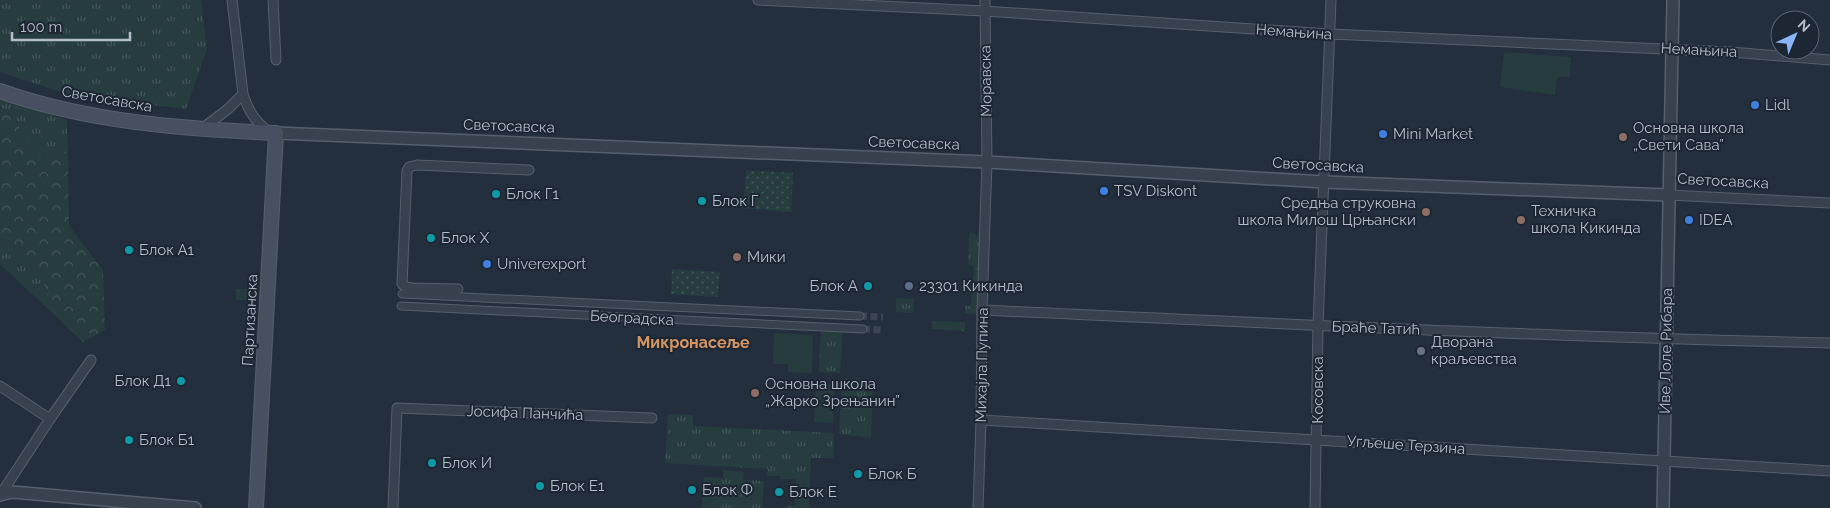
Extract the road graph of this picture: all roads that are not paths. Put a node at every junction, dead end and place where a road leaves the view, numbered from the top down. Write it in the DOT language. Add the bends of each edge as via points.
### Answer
graph roads {
  1 [pos="232,0"];
  2 [pos="273,0"];
  3 [pos="758,0"];
  4 [pos="985,0"];
  5 [pos="1331,0"];
  6 [pos="1673,0"];
  7 [pos="984,11"];
  8 [pos="1330,34"];
  9 [pos="1671,49"];
  10 [pos="276,60"];
  11 [pos="1830,60"];
  12 [pos="0,91"];
  13 [pos="243,94"];
  14 [pos="202,128"];
  15 [pos="272,133"];
  16 [pos="988,162"];
  17 [pos="529,170"];
  18 [pos="1324,182"];
  19 [pos="1668,195"];
  20 [pos="1830,203"];
  21 [pos="458,289"];
  22 [pos="402,294"];
  23 [pos="401,306"];
  24 [pos="982,310"];
  25 [pos="860,316"];
  26 [pos="1318,326"];
  27 [pos="862,329"];
  28 [pos="1667,340"];
  29 [pos="1830,343"];
  30 [pos="92,360"];
  31 [pos="0,386"];
  32 [pos="652,418"];
  33 [pos="50,419"];
  34 [pos="981,420"];
  35 [pos="1318,440"];
  36 [pos="1664,462"];
  37 [pos="1830,471"];
  38 [pos="0,495"];
  39 [pos="196,508"];
  40 [pos="256,508"];
  41 [pos="393,508"];
  42 [pos="978,508"];
  43 [pos="1315,508"];
  44 [pos="1663,508"];
  1 -- 13 [label="street"];
  2 -- 10 [label="street"];
  3 -- 7 [label="street, Немањина"];
  4 -- 7 [label="street, Моравска"];
  5 -- 8 [label="street, Косовска"];
  6 -- 9 [label="street, Иве Лоле Рибара"];
  7 -- 8 [label="street, Немањина"];
  7 -- 16 [label="street, Моравска"];
  8 -- 9 [label="street, Немањина"];
  8 -- 18 [label="street, Косовска"];
  9 -- 11 [label="street, Немањина"];
  9 -- 19 [label="street, Иве Лоле Рибара"];
  12 -- 14 [label="main road, Светосавска" via="92,116"];
  13 -- 14 [label="street"];
  13 -- 15 [label="street" via="256,122"];
  14 -- 15 [label="main road, Светосавска"];
  15 -- 16 [label="street, Светосавска"];
  15 -- 40 [label="main road, Партизанска"];
  16 -- 18 [label="street, Светосавска"];
  16 -- 24 [label="street, Михајла Пупина"];
  17 -- 21 [label="street" via="409,167 402,284 412,288"];
  18 -- 19 [label="street, Светосавска"];
  18 -- 26 [label="street, Косовска"];
  19 -- 20 [label="street, Светосавска"];
  19 -- 28 [label="street, Иве Лоле Рибара"];
  22 -- 25 [label="street, Београдска"];
  23 -- 27 [label="street, Београдска"];
  24 -- 26 [label="street, Браће Татић"];
  24 -- 34 [label="street, Михајла Пупина"];
  26 -- 28 [label="street, Браће Татић"];
  26 -- 35 [label="street, Косовска"];
  28 -- 29 [label="street, Браће Татић"];
  28 -- 36 [label="street, Иве Лоле Рибара"];
  30 -- 33 [label="street"];
  31 -- 33 [label="street"];
  32 -- 41 [label="street, Јосифа Панчића" via="397,408"];
  33 -- 38 [label="street"];
  34 -- 35 [label="street, Угљеше Терзина"];
  34 -- 42 [label="street, Михајла Пупина"];
  35 -- 36 [label="street, Угљеше Терзина"];
  35 -- 43 [label="street, Косовска"];
  36 -- 37 [label="street, Угљеше Терзина"];
  36 -- 44 [label="street, Иве Лоле Рибара"];
  38 -- 39 [label="street" via="24,493"];
}
